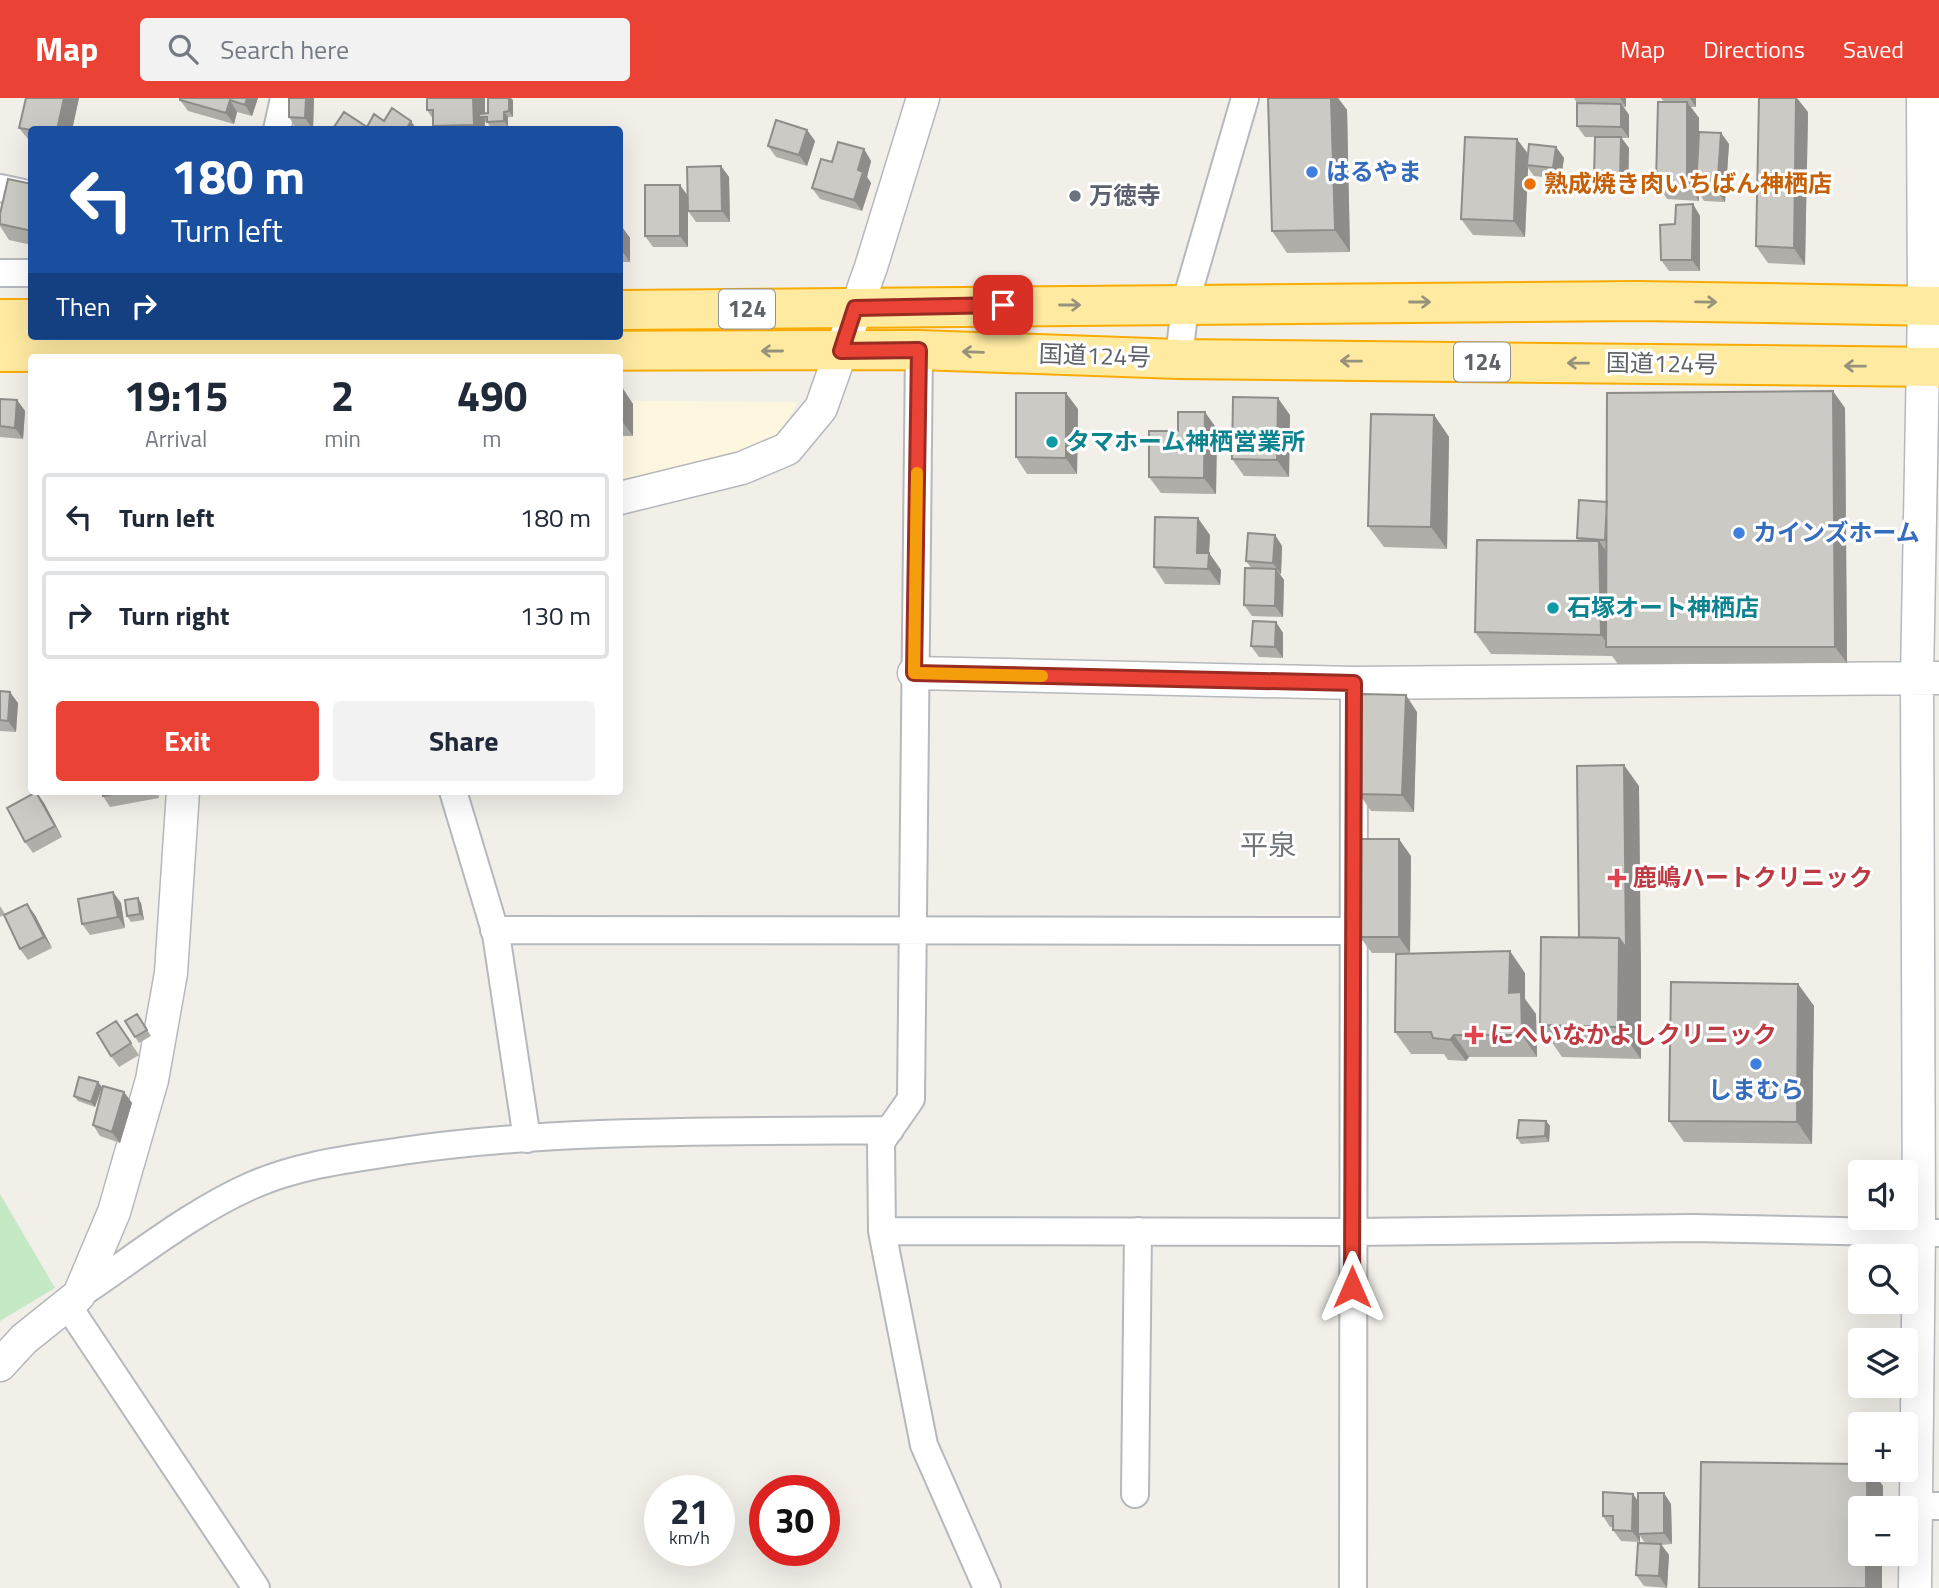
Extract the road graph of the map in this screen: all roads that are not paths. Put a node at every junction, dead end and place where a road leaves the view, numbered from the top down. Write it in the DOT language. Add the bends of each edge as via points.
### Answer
graph roads {
  1 [pos="284,98"];
  2 [pos="923,98"];
  3 [pos="1245,98"];
  4 [pos="1923,98"];
  5 [pos="278,126"];
  6 [pos="0,188"];
  7 [pos="28,194"];
  8 [pos="0,273"];
  9 [pos="28,273"];
  10 [pos="1185,304"];
  11 [pos="1931,306"];
  12 [pos="855,308"];
  13 [pos="623,310"];
  14 [pos="0,319"];
  15 [pos="28,319"];
  16 [pos="180,348"];
  17 [pos="919,350"];
  18 [pos="841,351"];
  19 [pos="0,352"];
  20 [pos="1180,359"];
  21 [pos="1931,367"];
  22 [pos="623,497"];
  23 [pos="914,673"];
  24 [pos="1928,678"];
  25 [pos="1354,683"];
  26 [pos="183,795"];
  27 [pos="454,795"];
  28 [pos="912,929"];
  29 [pos="494,930"];
  30 [pos="1354,931"];
  31 [pos="890,1129"];
  32 [pos="527,1139"];
  33 [pos="882,1231"];
  34 [pos="1138,1231"];
  35 [pos="1352,1232"];
  36 [pos="1929,1232"];
  37 [pos="79,1295"];
  38 [pos="0,1365"];
  39 [pos="1135,1494"];
  40 [pos="1926,1506"];
  41 [pos="257,1588"];
  42 [pos="987,1588"];
  43 [pos="1353,1588"];
  44 [pos="1915,1588"];
  1 -- 5 [label="street"];
  2 -- 12 [label="street"];
  3 -- 10 [label="street"];
  4 -- 11 [label="street"];
  6 -- 7 [label="street"];
  8 -- 9 [label="street"];
  10 -- 11 [label="highway, 国道124号 / 124, one-way" via="1638,301"];
  12 -- 10 [label="highway, 国道124号 / 124, one-way"];
  10 -- 20 [label="street"];
  11 -- 21 [label="street"];
  12 -- 13 [label="highway, 国道124号 / 124"];
  12 -- 18 [label="street"];
  14 -- 15 [label="highway"];
  18 -- 16 [label="highway, 国道124号 / 124, one-way"];
  16 -- 19 [label="highway, 国道124号 / 124"];
  17 -- 18 [label="highway, 国道124号 / 124"];
  20 -- 17 [label="highway, 国道124号 / 124, one-way"];
  17 -- 23 [label="street"];
  18 -- 22 [label="street" via="821,408 787,449 741,468"];
  21 -- 20 [label="highway, 国道124号 / 124, one-way"];
  21 -- 24 [label="street"];
  23 -- 25 [label="street"];
  23 -- 28 [label="street"];
  24 -- 25 [label="street"];
  24 -- 36 [label="street"];
  25 -- 30 [label="street"];
  26 -- 37 [label="street" via="171,973 152,1080 114,1212"];
  27 -- 29 [label="street"];
  28 -- 29 [label="street"];
  28 -- 30 [label="street"];
  28 -- 31 [label="street" via="911,1098"];
  29 -- 32 [label="street"];
  30 -- 35 [label="street"];
  31 -- 32 [label="street"];
  31 -- 33 [label="street" via="881,1142"];
  32 -- 37 [label="street" via="460,1143 316,1164 254,1184 218,1202"];
  33 -- 34 [label="street"];
  33 -- 42 [label="street" via="924,1446"];
  34 -- 35 [label="street"];
  34 -- 39 [label="street"];
  35 -- 36 [label="street" via="1693,1228"];
  35 -- 43 [label="street"];
  36 -- 40 [label="street"];
  37 -- 38 [label="street" via="24,1339"];
  37 -- 41 [label="street" via="72,1312"];
  40 -- 44 [label="street"];
}
